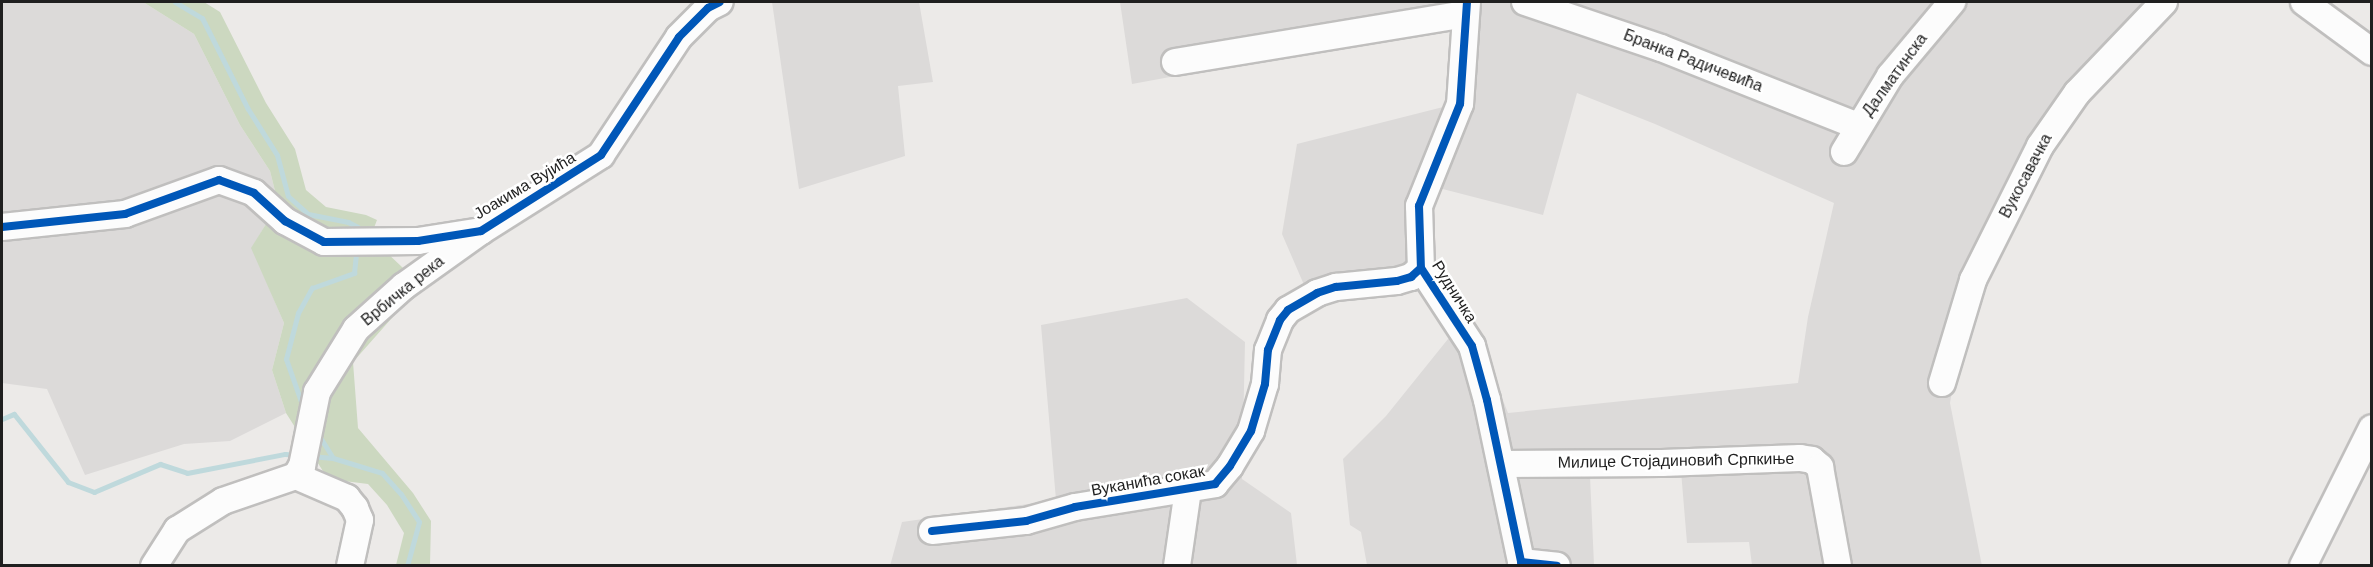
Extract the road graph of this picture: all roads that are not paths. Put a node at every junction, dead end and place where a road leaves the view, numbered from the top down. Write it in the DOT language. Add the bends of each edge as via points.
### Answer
graph roads {
  1 [pos="720,2"];
  2 [pos="1525,2"];
  3 [pos="1952,2"];
  4 [pos="2164,2"];
  5 [pos="2304,2"];
  6 [pos="1467,8"];
  7 [pos="2372,52"];
  8 [pos="1175,62"];
  9 [pos="1858,126"];
  10 [pos="1844,152"];
  11 [pos="2,227"];
  12 [pos="482,231"];
  13 [pos="1420,268"];
  14 [pos="1942,383"];
  15 [pos="2372,428"];
  16 [pos="1501,465"];
  17 [pos="299,471"];
  18 [pos="1188,489"];
  19 [pos="932,531"];
  20 [pos="154,566"];
  21 [pos="350,566"];
  22 [pos="1178,566"];
  23 [pos="1557,566"];
  24 [pos="1838,566"];
  25 [pos="2303,566"];
  1 -- 12 [label="street, Јоакима Вујића" via="708,8 679,37 602,155"];
  2 -- 9 [label="street, Бранка Радичевића" via="1661,48"];
  3 -- 9 [label="street, Далматинска" via="1896,69"];
  4 -- 14 [label="street, Вукосавачка" via="2083,86 2040,146 1973,280"];
  5 -- 7 [label="street"];
  6 -- 8 [label="street"];
  6 -- 13 [label="street, Рудничка" via="1460,104 1419,206"];
  9 -- 10 [label="street, Далматинска"];
  11 -- 12 [label="street, Јоакима Вујића" via="125,214 219,180 254,194 285,221 324,242 418,241"];
  12 -- 17 [label="street, Врбичка река" via="404,286 356,329 317,392"];
  13 -- 16 [label="street, Рудничка" via="1472,346"];
  13 -- 18 [label="street, Вуканића сокак" via="1411,277 1397,281 1336,287 1317,293 1288,310 1268,350 1265,384 1244,446 1215,484"];
  15 -- 25 [label="street"];
  16 -- 23 [label="street, Рудничка" via="1521,562"];
  16 -- 24 [label="street, Милице Стојадиновић Српкиње" via="1812,460 1820,467"];
  17 -- 20 [label="street" via="223,501 177,530"];
  17 -- 21 [label="street" via="356,508 360,520"];
  18 -- 19 [label="street, Вуканића сокак" via="1075,507 1026,521"];
  18 -- 22 [label="street"];
}
